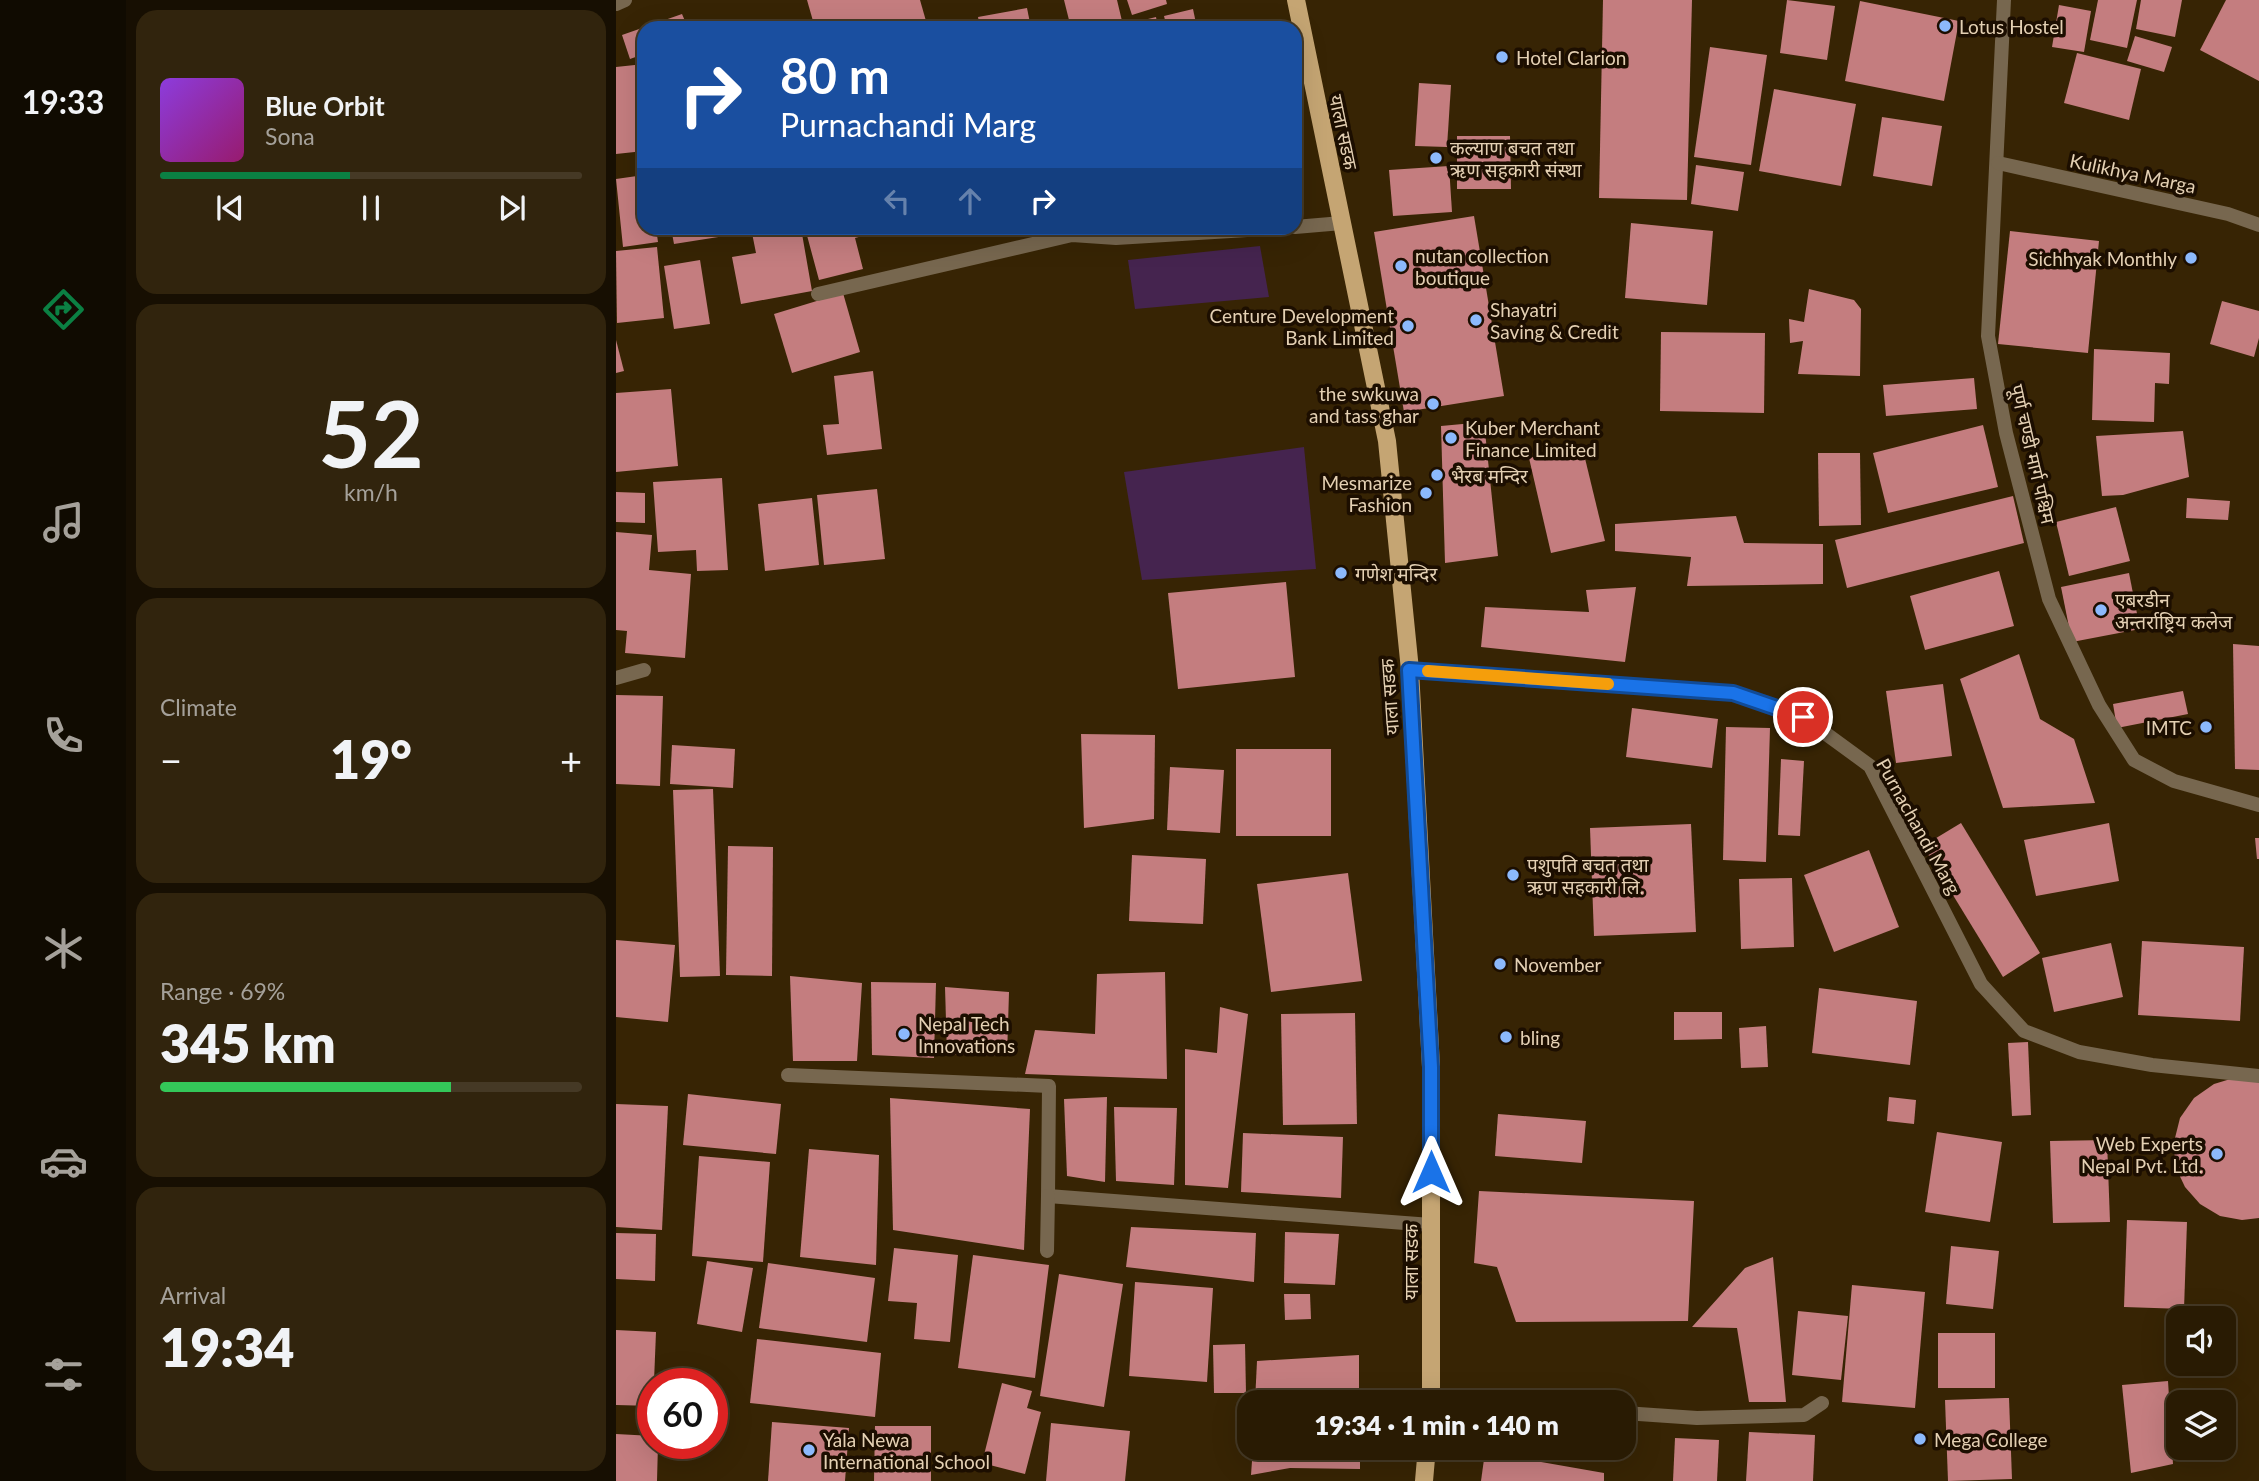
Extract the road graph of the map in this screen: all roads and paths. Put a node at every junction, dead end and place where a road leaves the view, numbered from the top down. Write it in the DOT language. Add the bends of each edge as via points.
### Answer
graph roads {
  1 [pos="625,0"];
  2 [pos="1296,0"];
  3 [pos="2004,0"];
  4 [pos="616,4"];
  5 [pos="1300,21"];
  6 [pos="1302,29"];
  7 [pos="1998,163"];
  8 [pos="1342,223"];
  9 [pos="2259,225"];
  10 [pos="1302,226"];
  11 [pos="1072,235"];
  12 [pos="1072,235"];
  13 [pos="1166,235"];
  14 [pos="818,294"];
  15 [pos="643,670"];
  16 [pos="1409,670"];
  17 [pos="616,678"];
  18 [pos="2259,805"];
  19 [pos="788,1075"];
  20 [pos="2259,1076"];
  21 [pos="1048,1196"];
  22 [pos="1431,1225"];
  23 [pos="1047,1251"];
  24 [pos="1431,1390"];
  25 [pos="1822,1403"];
  26 [pos="1636,1414"];
  27 [pos="1426,1460"];
  28 [pos="1424,1481"];
  1 -- 4 [label="street"];
  2 -- 5 [label="main road, याला सडक"];
  3 -- 7 [label="street, पूर्ण चण्डी मार्ग पश्चिम"];
  6 -- 8 [label="main road, याला सडक"];
  7 -- 9 [label="street, Kulikhya Marga" via="2228,214"];
  7 -- 18 [label="street, पूर्ण चण्डी मार्ग पश्चिम" via="1989,336 2006,433 2049,599 2099,705 2134,760 2174,781"];
  8 -- 10 [label="street"];
  8 -- 16 [label="main road, याला सडक" via="1387,441"];
  11 -- 13 [label="street"];
  12 -- 14 [label="street"];
  15 -- 17 [label="street"];
  16 -- 20 [label="street, Purnachandi Marg" via="1733,693 1803,717 1870,766 1981,984 2024,1031 2079,1052"];
  16 -- 22 [label="main road, याला सडक" via="1431,1067"];
  19 -- 21 [label="street" via="1049,1086"];
  21 -- 22 [label="street"];
  21 -- 23 [label="street"];
  22 -- 24 [label="main road, याला सडक"];
  25 -- 26 [label="street" via="1804,1415 1697,1418"];
  27 -- 28 [label="main road"];
}
